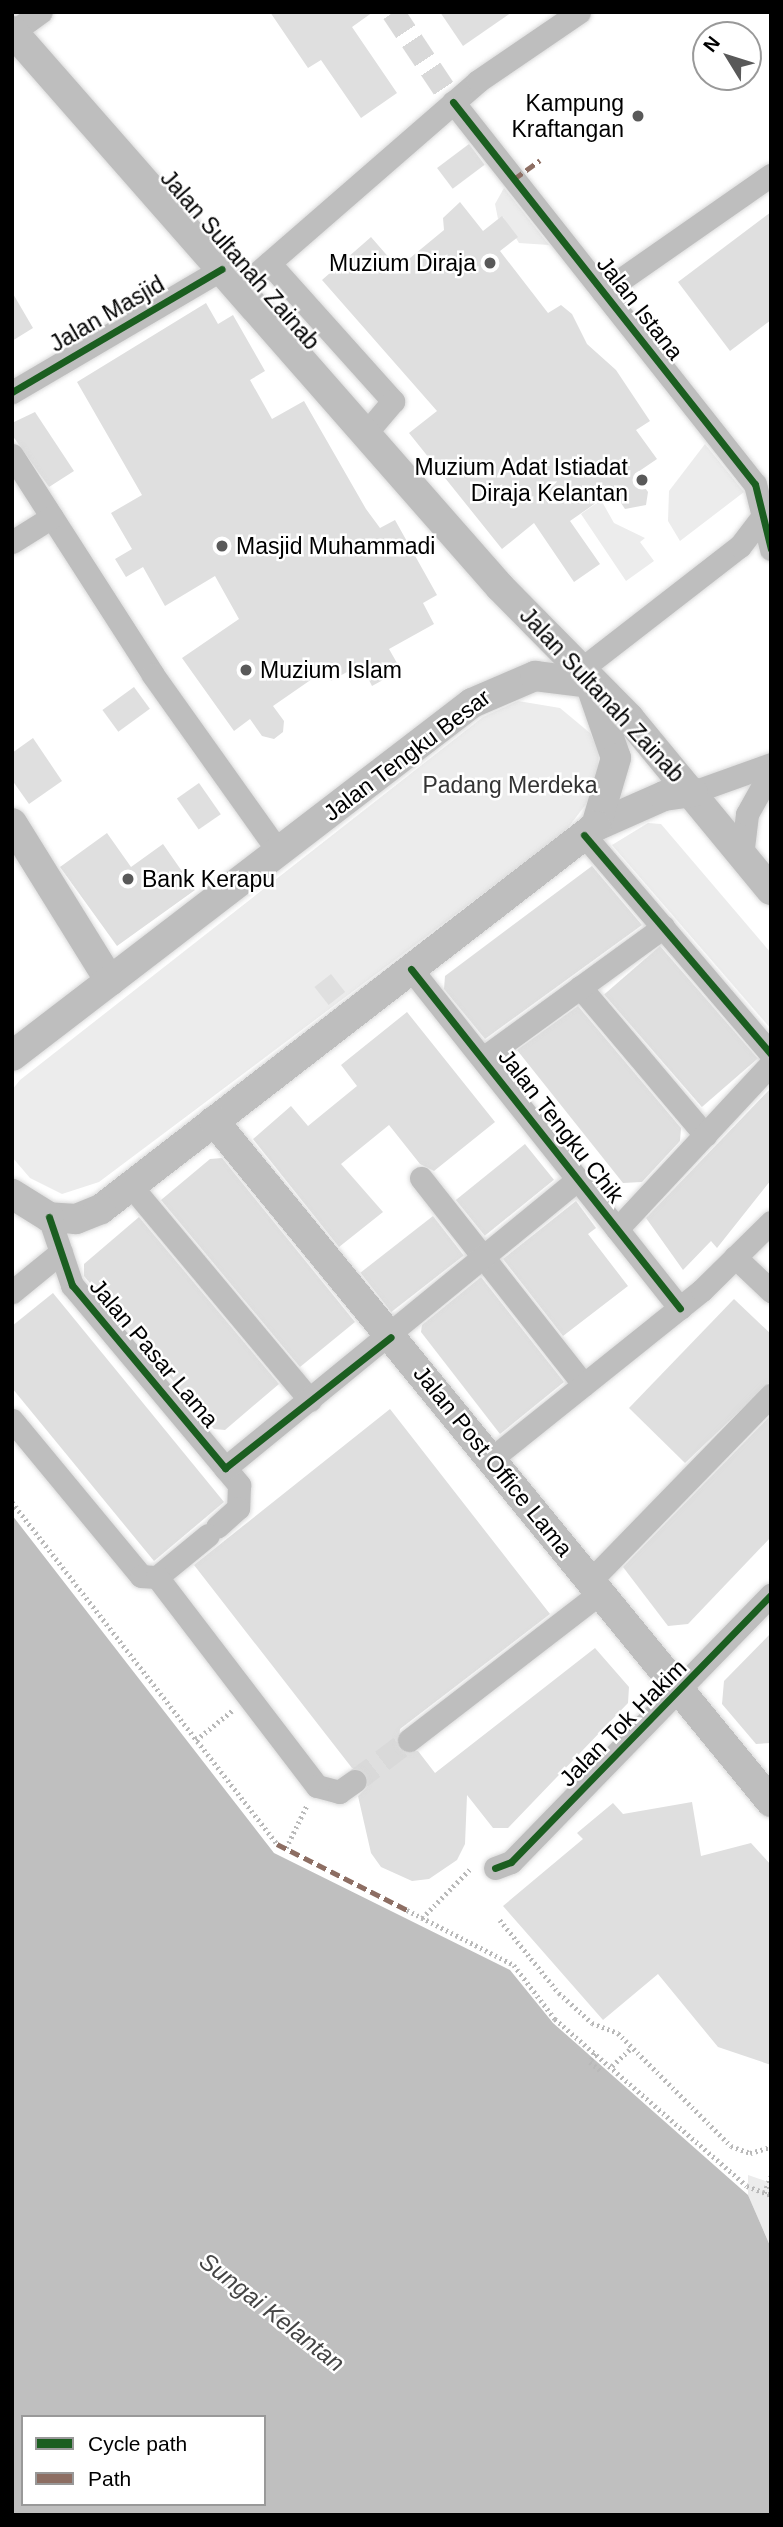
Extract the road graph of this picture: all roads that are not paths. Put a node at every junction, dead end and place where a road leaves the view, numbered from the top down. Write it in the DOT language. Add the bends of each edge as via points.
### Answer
graph roads {
  1 [pos="41,12"];
  2 [pos="579,12"];
  3 [pos="13,31"];
  4 [pos="453,102"];
  5 [pos="771,174"];
  6 [pos="269,263"];
  7 [pos="230,279"];
  8 [pos="603,292"];
  9 [pos="12,392"];
  10 [pos="366,433"];
  11 [pos="12,456"];
  12 [pos="767,512"];
  13 [pos="52,517"];
  14 [pos="12,542"];
  15 [pos="771,549"];
  16 [pos="585,676"];
  17 [pos="771,764"];
  18 [pos="771,771"];
  19 [pos="693,792"];
  20 [pos="12,823"];
  21 [pos="590,831"];
  22 [pos="279,852"];
  23 [pos="742,856"];
  24 [pos="771,890"];
  25 [pos="663,927"];
  26 [pos="411,969"];
  27 [pos="110,981"];
  28 [pos="580,987"];
  29 [pos="771,1054"];
  30 [pos="12,1056"];
  31 [pos="482,1058"];
  32 [pos="771,1065"];
  33 [pos="215,1121"];
  34 [pos="705,1135"];
  35 [pos="421,1178"];
  36 [pos="578,1179"];
  37 [pos="131,1186"];
  38 [pos="12,1194"];
  39 [pos="50,1217"];
  40 [pos="771,1222"];
  41 [pos="617,1229"];
  42 [pos="61,1252"];
  43 [pos="735,1257"];
  44 [pos="484,1258"];
  45 [pos="771,1291"];
  46 [pos="12,1292"];
  47 [pos="680,1308"];
  48 [pos="391,1337"];
  49 [pos="584,1385"];
  50 [pos="771,1395"];
  51 [pos="310,1400"];
  52 [pos="12,1420"];
  53 [pos="491,1460"];
  54 [pos="225,1468"];
  55 [pos="157,1577"];
  56 [pos="595,1587"];
  57 [pos="771,1595"];
  58 [pos="681,1693"];
  59 [pos="409,1740"];
  60 [pos="355,1781"];
  61 [pos="770,1798"];
  62 [pos="489,1863"];
  1 -- 3 [label="street"];
  2 -- 4 [label="street, Jalan Masjid"];
  3 -- 7 [label="main road, Jalan Sultanah Zainab"];
  4 -- 6 [label="street, Jalan Masjid"];
  4 -- 8 [label="street, Jalan Istana"];
  5 -- 8 [label="street"];
  6 -- 7 [label="street, Jalan Masjid"];
  6 -- 10 [label="street" via="393,401"];
  7 -- 9 [label="street, Jalan Masjid"];
  7 -- 10 [label="main road, Jalan Sultanah Zainab"];
  8 -- 12 [label="street, Jalan Istana" via="755,484"];
  10 -- 16 [label="main road, Jalan Sultanah Zainab"];
  11 -- 13 [label="street"];
  12 -- 15 [label="street, Jalan Istana"];
  12 -- 16 [label="street" via="740,546"];
  13 -- 14 [label="street"];
  13 -- 22 [label="street"];
  16 -- 19 [label="main road, Jalan Sultanah Zainab"];
  16 -- 21 [label="main road" via="616,758"];
  16 -- 22 [label="main road, Jalan Tengku Besar" via="535,676 495,689"];
  17 -- 19 [label="street"];
  18 -- 23 [label="street" via="747,814"];
  19 -- 21 [label="main road" via="664,796"];
  19 -- 23 [label="main road, Jalan Sultanah Zainab"];
  20 -- 27 [label="main road"];
  21 -- 25 [label="street"];
  21 -- 26 [label="main road"];
  22 -- 27 [label="main road, Jalan Tengku Besar"];
  23 -- 24 [label="main road, Jalan Sultanah Zainab"];
  25 -- 28 [label="street"];
  25 -- 29 [label="street"];
  26 -- 31 [label="street, Jalan Tengku Chik"];
  26 -- 33 [label="main road"];
  27 -- 30 [label="main road, Jalan Tengku Besar"];
  28 -- 31 [label="street"];
  28 -- 34 [label="street"];
  31 -- 36 [label="street, Jalan Tengku Chik"];
  32 -- 34 [label="street"];
  33 -- 37 [label="main road"];
  33 -- 48 [label="main road, Jalan Post Office Lama"];
  34 -- 41 [label="street"];
  35 -- 44 [label="street"];
  36 -- 41 [label="street, Jalan Tengku Chik"];
  36 -- 44 [label="street"];
  37 -- 39 [label="main road" via="76,1219"];
  37 -- 51 [label="street"];
  38 -- 39 [label="main road"];
  39 -- 42 [label="street, Jalan Pasar Lama"];
  40 -- 43 [label="street"];
  41 -- 47 [label="street, Jalan Tengku Chik"];
  42 -- 46 [label="street"];
  42 -- 54 [label="street, Jalan Pasar Lama" via="72,1285"];
  43 -- 45 [label="street"];
  43 -- 47 [label="street"];
  44 -- 48 [label="street"];
  44 -- 49 [label="street"];
  47 -- 49 [label="street"];
  48 -- 51 [label="street"];
  48 -- 53 [label="main road, Jalan Post Office Lama"];
  49 -- 53 [label="street"];
  50 -- 56 [label="street"];
  51 -- 54 [label="street"];
  52 -- 55 [label="street" via="139,1574"];
  53 -- 56 [label="main road, Jalan Post Office Lama"];
  54 -- 55 [label="street, Jalan Pasar Lama" via="240,1493 236,1512"];
  55 -- 60 [label="street" via="317,1786 339,1792"];
  56 -- 58 [label="main road, Jalan Post Office Lama"];
  56 -- 59 [label="street"];
  57 -- 58 [label="street, Jalan Tok Hakim"];
  58 -- 61 [label="main road, Jalan Post Office Lama"];
  58 -- 62 [label="street, Jalan Tok Hakim" via="511,1862"];
}
